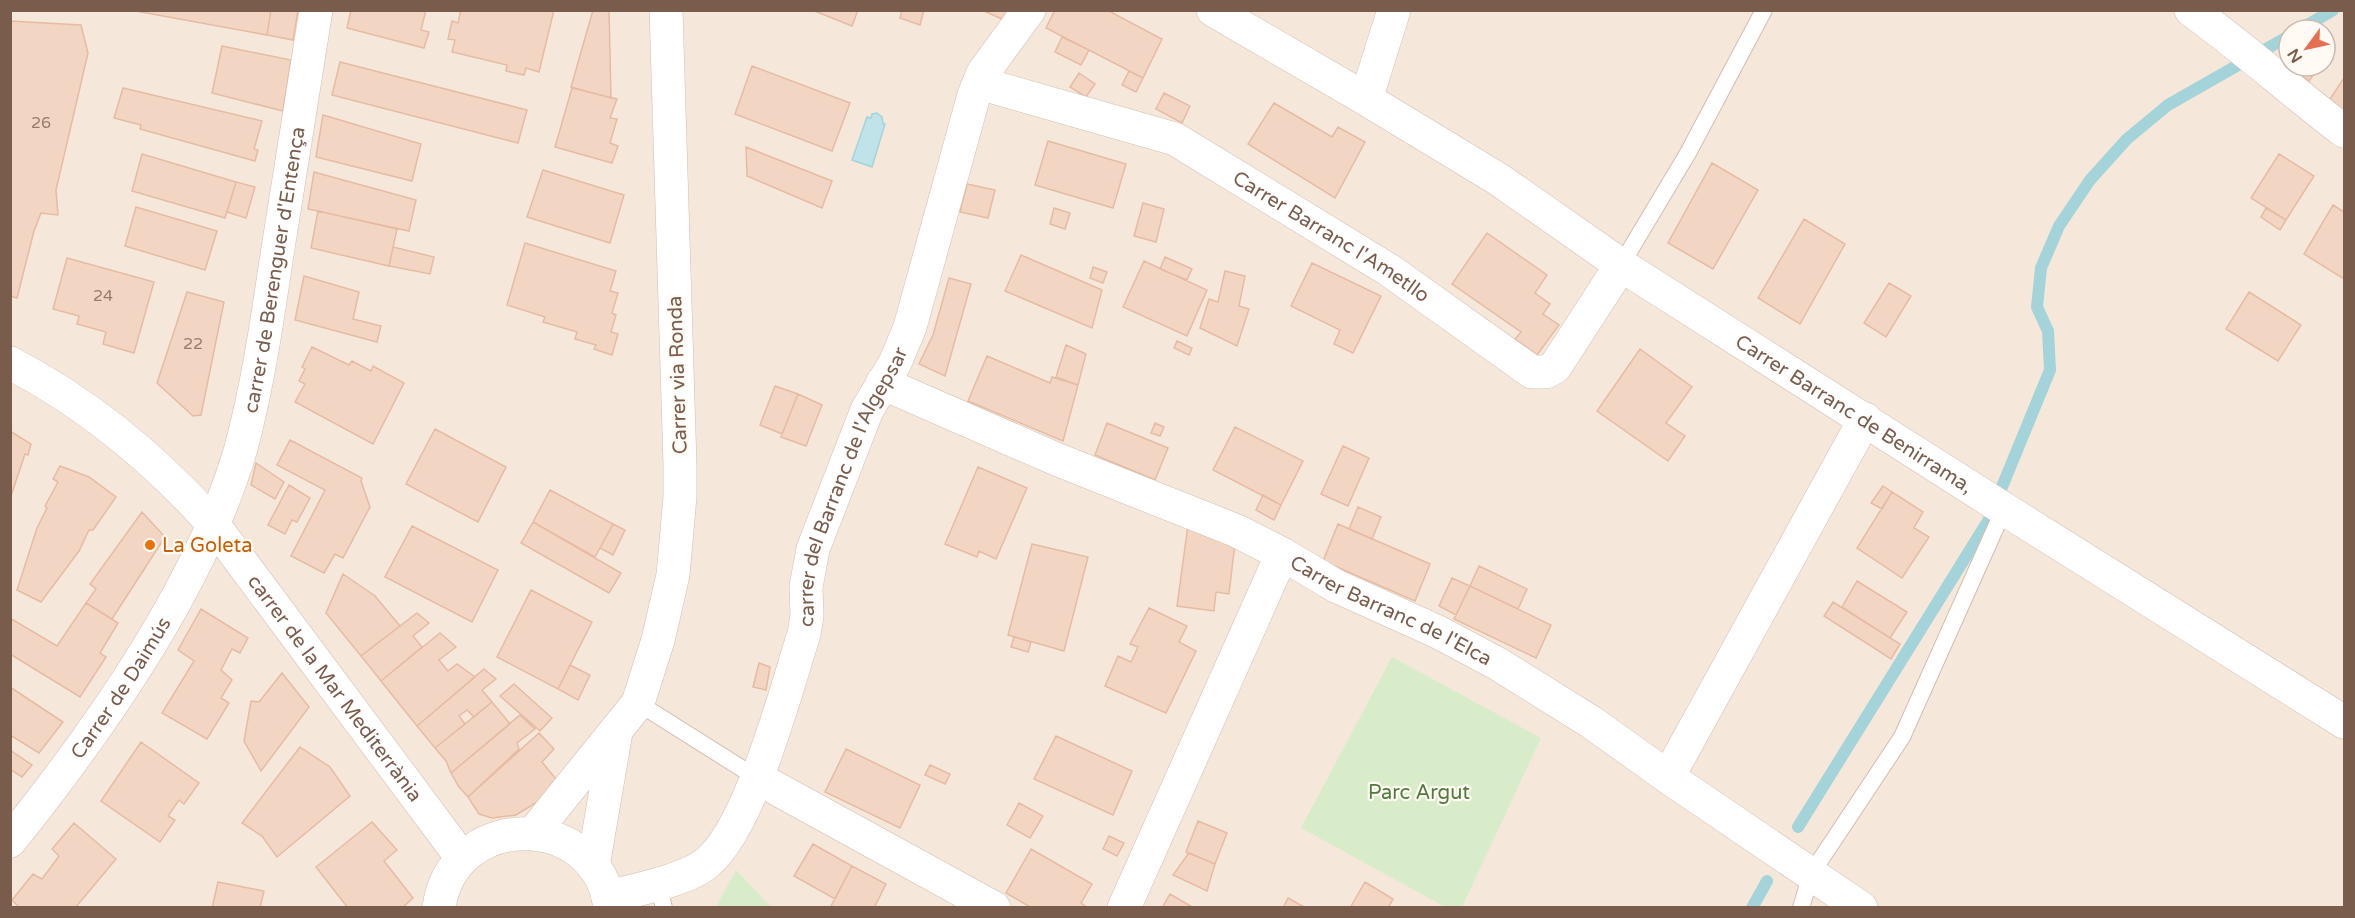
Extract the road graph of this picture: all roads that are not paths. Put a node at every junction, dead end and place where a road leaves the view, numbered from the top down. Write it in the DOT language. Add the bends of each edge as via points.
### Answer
graph roads {
  1 [pos="316,10"];
  2 [pos="666,10"];
  3 [pos="1029,10"];
  4 [pos="1214,10"];
  5 [pos="1394,10"];
  6 [pos="1764,10"];
  7 [pos="2191,10"];
  8 [pos="979,83"];
  9 [pos="1366,99"];
  10 [pos="2344,131"];
  11 [pos="1621,265"];
  12 [pos="10,363"];
  13 [pos="882,383"];
  14 [pos="1865,419"];
  15 [pos="2004,509"];
  16 [pos="213,524"];
  17 [pos="1282,554"];
  18 [pos="627,715"];
  19 [pos="2344,722"];
  20 [pos="1668,777"];
  21 [pos="757,778"];
  22 [pos="534,832"];
  23 [pos="10,841"];
  24 [pos="462,858"];
  25 [pos="593,866"];
  26 [pos="1811,874"];
  27 [pos="661,895"];
  28 [pos="610,904"];
  29 [pos="439,908"];
  30 [pos="994,908"];
  31 [pos="1124,908"];
  32 [pos="1801,908"];
  33 [pos="1861,908"];
  1 -- 16 [label="street, carrer de Berenguer d'Entença" via="262,345 241,447"];
  2 -- 18 [label="street, Carrer via Ronda" via="680,497 673,575 658,640"];
  3 -- 8 [label="street, carrer del Barranc de l'Algepsar"];
  4 -- 9 [label="street, Carrer Barranc de Benirrama,"];
  5 -- 9 [label="street"];
  6 -- 11 [label="lane" via="1688,153"];
  7 -- 10 [label="street"];
  8 -- 11 [label="street, Carrer Barranc l'Ametllo" via="1175,139 1389,270 1532,372 1555,367"];
  8 -- 13 [label="street, carrer del Barranc de l'Algepsar" via="910,327"];
  9 -- 11 [label="street, Carrer Barranc de Benirrama," via="1498,179"];
  11 -- 14 [label="street, Carrer Barranc de Benirrama,"];
  12 -- 16 [label="street, carrer de la Mar Mediterrània" via="58,391 144,453"];
  13 -- 17 [label="street, Carrer Barranc de l'Elca" via="1056,459 1237,531"];
  13 -- 21 [label="street, carrer del Barranc de l'Algepsar" via="867,410 813,549 804,634"];
  14 -- 15 [label="street, Carrer Barranc de Benirrama,"];
  14 -- 20 [label="street"];
  15 -- 19 [label="street, Carrer Barranc de Benirrama,"];
  15 -- 26 [label="lane" via="1902,737"];
  16 -- 23 [label="street, Carrer de Daimús" via="180,592 128,677 52,790"];
  16 -- 24 [label="street, carrer de la Mar Mediterrània"];
  17 -- 20 [label="street, Carrer Barranc de l'Elca" via="1336,586 1498,664"];
  17 -- 31 [label="street"];
  18 -- 21 [label="lane"];
  18 -- 22 [label="street, Carrer via Ronda"];
  18 -- 25 [label="street, Carrer via Ronda"];
  20 -- 26 [label="street, Carrer Barranc de l'Elca"];
  21 -- 27 [label="street, carrer del Barranc de l'Algepsar" via="718,852"];
  21 -- 30 [label="street"];
  22 -- 24 [label="street" via="508,833 483,842"];
  22 -- 25 [label="street" via="567,843"];
  24 -- 29 [label="street" via="449,876"];
  25 -- 28 [label="street"];
  26 -- 32 [label="lane"];
  26 -- 33 [label="street, Carrer Barranc de l'Elca"];
  27 -- 28 [label="street, carrer del Barranc de l'Algepsar"];
}
